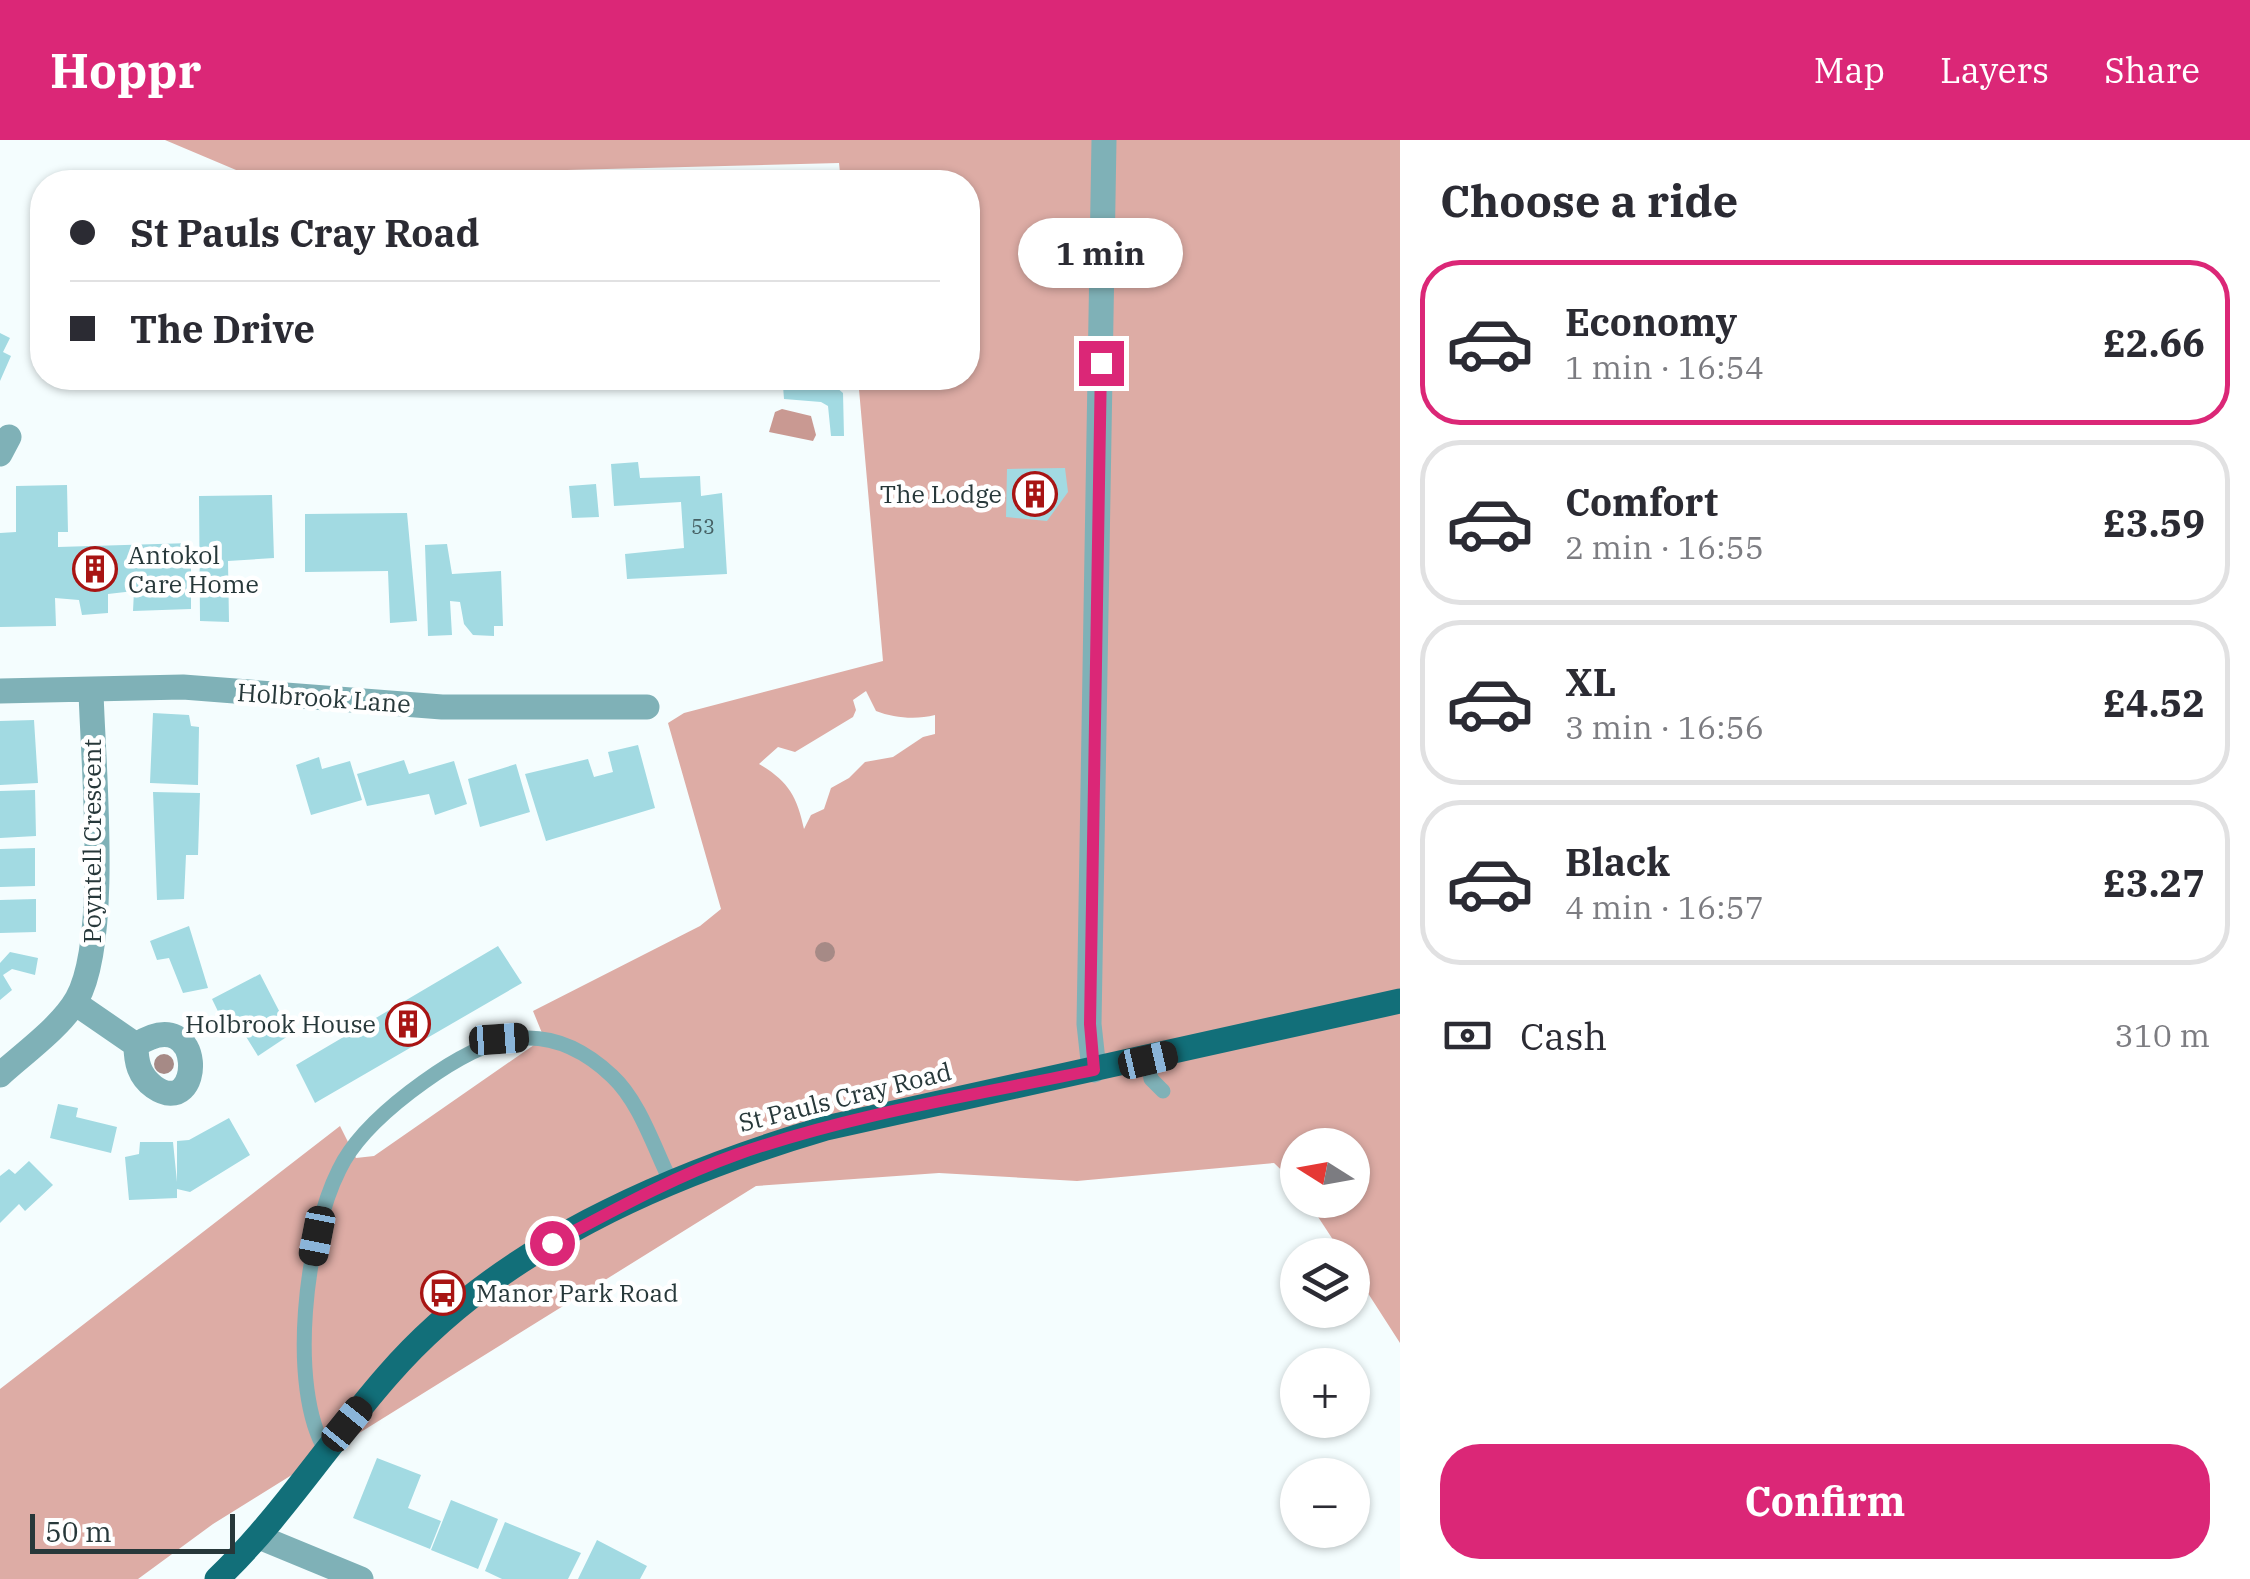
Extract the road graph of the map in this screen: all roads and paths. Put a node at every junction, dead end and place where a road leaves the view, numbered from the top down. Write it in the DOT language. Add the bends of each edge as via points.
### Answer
graph roads {
  1 [pos="1104,140"];
  2 [pos="91,691"];
  3 [pos="0,692"];
  4 [pos="648,707"];
  5 [pos="1400,1001"];
  6 [pos="76,1002"];
  7 [pos="136,1045"];
  8 [pos="1148,1060"];
  9 [pos="1094,1070"];
  10 [pos="0,1075"];
  11 [pos="1163,1091"];
  12 [pos="671,1182"];
  13 [pos="326,1451"];
  14 [pos="259,1537"];
  15 [pos="217,1579"];
  16 [pos="361,1579"];
  1 -- 9 [label="street"];
  2 -- 3 [label="street, Holbrook Lane"];
  2 -- 4 [label="street, Holbrook Lane" via="183,687 442,707"];
  2 -- 6 [label="street, Poyntell Crescent" via="96,924 92,966"];
  5 -- 8 [label="main road, St Pauls Cray Road"];
  6 -- 7 [label="street"];
  6 -- 10 [label="street, Poyntell Crescent"];
  8 -- 9 [label="main road, St Pauls Cray Road"];
  8 -- 11 [label="lane" via="1151,1079"];
  9 -- 12 [label="main road, St Pauls Cray Road" via="826,1128"];
  12 -- 13 [label="main road, St Pauls Cray Road" via="552,1243 461,1302 390,1372"];
  12 -- 13 [label="lane" via="614,1078 581,1052 536,1036 499,1039 451,1061 399,1101 340,1166 322,1208 306,1366 313,1430"];
  13 -- 14 [label="main road, St Pauls Cray Road"];
  14 -- 15 [label="main road, St Pauls Cray Road"];
  14 -- 16 [label="street"];
}
